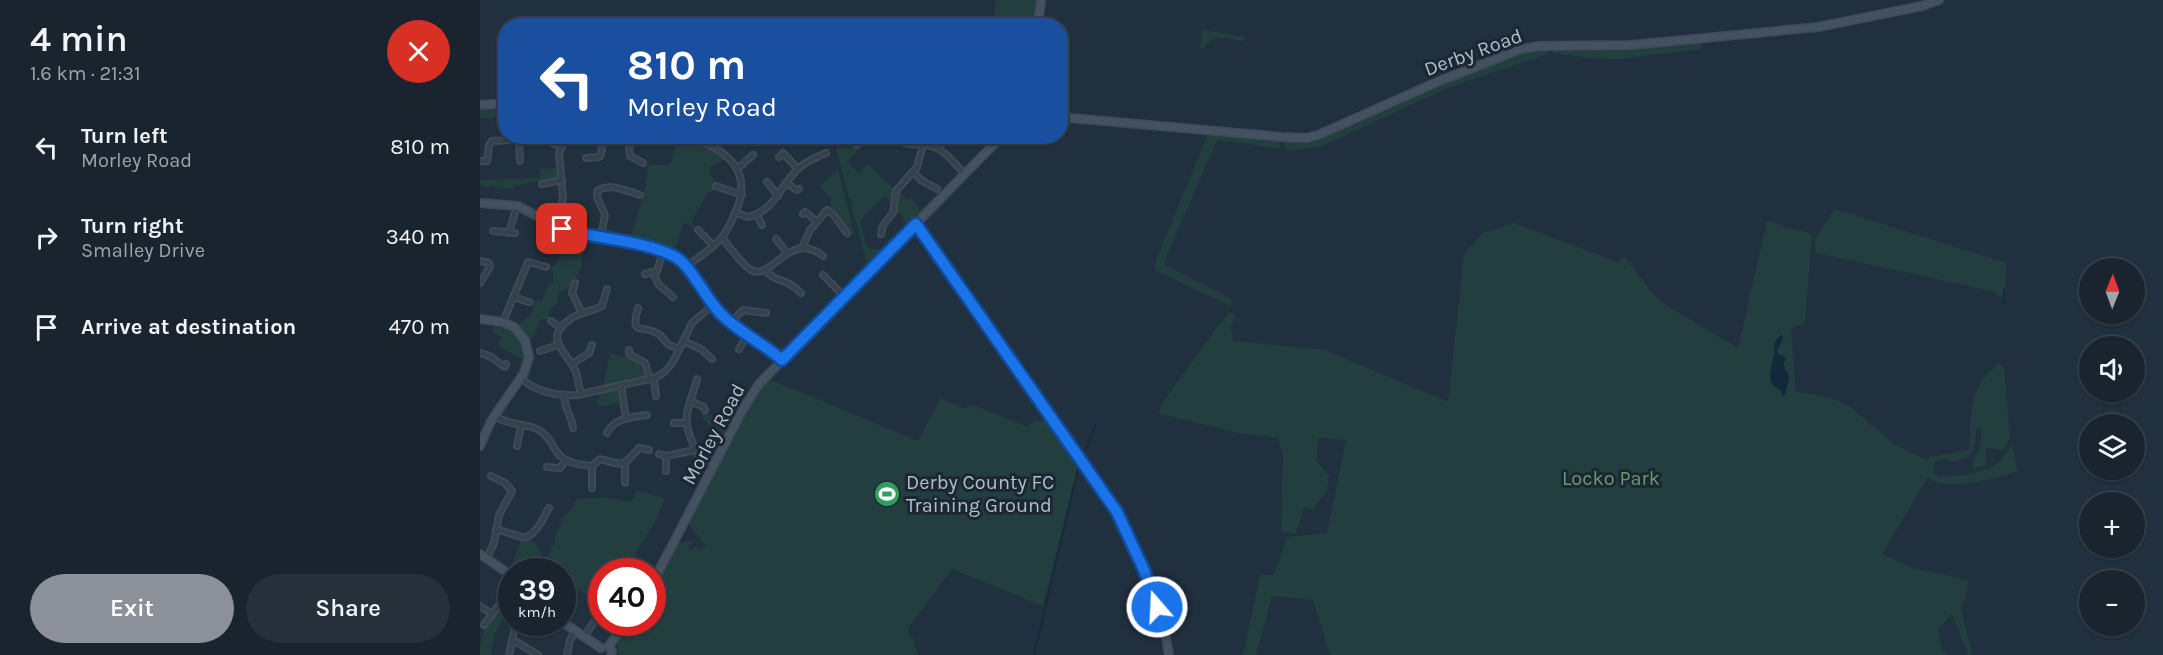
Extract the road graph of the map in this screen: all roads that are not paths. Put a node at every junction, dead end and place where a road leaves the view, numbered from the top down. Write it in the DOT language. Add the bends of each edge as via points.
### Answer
graph roads {
  1 [pos="1041,0"];
  2 [pos="1939,0"];
  3 [pos="1039,18"];
  4 [pos="498,104"];
  5 [pos="480,105"];
  6 [pos="1068,118"];
  7 [pos="498,140"];
  8 [pos="519,144"];
  9 [pos="557,144"];
  10 [pos="600,144"];
  11 [pos="631,144"];
  12 [pos="708,144"];
  13 [pos="904,144"];
  14 [pos="941,144"];
  15 [pos="994,144"];
  16 [pos="923,145"];
  17 [pos="561,146"];
  18 [pos="938,148"];
  19 [pos="826,153"];
  20 [pos="753,155"];
  21 [pos="778,157"];
  22 [pos="586,158"];
  23 [pos="480,161"];
  24 [pos="520,161"];
  25 [pos="643,163"];
  26 [pos="737,169"];
  27 [pos="798,169"];
  28 [pos="913,172"];
  29 [pos="965,174"];
  30 [pos="562,180"];
  31 [pos="767,182"];
  32 [pos="786,183"];
  33 [pos="542,184"];
  34 [pos="716,186"];
  35 [pos="799,189"];
  36 [pos="937,189"];
  37 [pos="640,195"];
  38 [pos="742,195"];
  39 [pos="777,196"];
  40 [pos="480,203"];
  41 [pos="517,206"];
  42 [pos="735,212"];
  43 [pos="803,214"];
  44 [pos="757,215"];
  45 [pos="816,221"];
  46 [pos="916,224"];
  47 [pos="762,225"];
  48 [pos="556,226"];
  49 [pos="698,230"];
  50 [pos="493,231"];
  51 [pos="847,233"];
  52 [pos="881,234"];
  53 [pos="601,237"];
  54 [pos="722,238"];
  55 [pos="776,239"];
  56 [pos="713,245"];
  57 [pos="802,248"];
  58 [pos="663,252"];
  59 [pos="787,253"];
  60 [pos="823,256"];
  61 [pos="480,261"];
  62 [pos="687,266"];
  63 [pos="546,267"];
  64 [pos="765,270"];
  65 [pos="653,273"];
  66 [pos="645,274"];
  67 [pos="823,275"];
  68 [pos="480,283"];
  69 [pos="575,283"];
  70 [pos="607,289"];
  71 [pos="801,293"];
  72 [pos="844,296"];
  73 [pos="513,297"];
  74 [pos="673,297"];
  75 [pos="529,303"];
  76 [pos="713,305"];
  77 [pos="638,308"];
  78 [pos="766,312"];
  79 [pos="582,314"];
  80 [pos="480,320"];
  81 [pos="551,321"];
  82 [pos="503,322"];
  83 [pos="730,323"];
  84 [pos="561,328"];
  85 [pos="747,336"];
  86 [pos="683,341"];
  87 [pos="558,345"];
  88 [pos="592,345"];
  89 [pos="679,349"];
  90 [pos="739,349"];
  91 [pos="629,350"];
  92 [pos="540,351"];
  93 [pos="480,353"];
  94 [pos="644,353"];
  95 [pos="712,358"];
  96 [pos="782,360"];
  97 [pos="642,361"];
  98 [pos="506,364"];
  99 [pos="572,364"];
  100 [pos="521,378"];
  101 [pos="652,379"];
  102 [pos="697,379"];
  103 [pos="621,385"];
  104 [pos="581,394"];
  105 [pos="565,396"];
  106 [pos="656,396"];
  107 [pos="690,401"];
  108 [pos="705,410"];
  109 [pos="647,415"];
  110 [pos="494,416"];
  111 [pos="626,419"];
  112 [pos="674,423"];
  113 [pos="686,423"];
  114 [pos="521,426"];
  115 [pos="573,428"];
  116 [pos="607,433"];
  117 [pos="480,445"];
  118 [pos="517,446"];
  119 [pos="649,450"];
  120 [pos="695,450"];
  121 [pos="659,454"];
  122 [pos="666,456"];
  123 [pos="566,460"];
  124 [pos="625,463"];
  125 [pos="592,466"];
  126 [pos="547,467"];
  127 [pos="713,469"];
  128 [pos="666,471"];
  129 [pos="491,476"];
  130 [pos="626,483"];
  131 [pos="592,488"];
  132 [pos="549,508"];
  133 [pos="495,529"];
  134 [pos="483,556"];
  135 [pos="666,558"];
  136 [pos="498,566"];
  137 [pos="480,606"];
  138 [pos="498,606"];
  139 [pos="492,614"];
  140 [pos="484,625"];
  141 [pos="588,630"];
  142 [pos="576,631"];
  143 [pos="514,636"];
  144 [pos="573,636"];
  145 [pos="584,636"];
  146 [pos="616,636"];
  147 [pos="532,641"];
  148 [pos="513,642"];
  149 [pos="609,646"];
  150 [pos="528,648"];
  151 [pos="601,651"];
  152 [pos="509,655"];
  153 [pos="538,655"];
  154 [pos="567,655"];
  155 [pos="611,655"];
  156 [pos="1169,655"];
  1 -- 3 [label="street"];
  2 -- 6 [label="street, Derby Road" via="1818,27 1642,44 1521,49 1307,138"];
  4 -- 5 [label="street"];
  7 -- 23 [label="street" via="489,145 487,161"];
  8 -- 24 [label="street"];
  9 -- 17 [label="street"];
  10 -- 22 [label="street" via="600,157"];
  11 -- 25 [label="street" via="630,156"];
  12 -- 26 [label="street"];
  13 -- 16 [label="street"];
  14 -- 18 [label="street"];
  15 -- 29 [label="street, Morley Road"];
  16 -- 18 [label="street"];
  16 -- 28 [label="street" via="920,162"];
  17 -- 30 [label="street" via="558,160"];
  18 -- 29 [label="street"];
  19 -- 27 [label="street"];
  20 -- 26 [label="street"];
  21 -- 27 [label="street" via="783,153"];
  26 -- 38 [label="street"];
  27 -- 32 [label="street"];
  28 -- 36 [label="street"];
  28 -- 52 [label="street" via="897,188 893,213 880,226"];
  29 -- 46 [label="street, Morley Road"];
  30 -- 33 [label="street"];
  30 -- 48 [label="street" via="562,205"];
  31 -- 39 [label="street"];
  32 -- 35 [label="street"];
  32 -- 39 [label="street"];
  34 -- 38 [label="street"];
  37 -- 53 [label="street" via="615,188 597,191 605,215"];
  38 -- 42 [label="street"];
  39 -- 44 [label="street"];
  40 -- 41 [label="street"];
  41 -- 48 [label="street"];
  41 -- 50 [label="street" via="512,233"];
  42 -- 44 [label="street" via="746,217"];
  42 -- 54 [label="street"];
  43 -- 45 [label="street"];
  44 -- 47 [label="street"];
  45 -- 51 [label="street" via="830,210"];
  45 -- 57 [label="street"];
  46 -- 72 [label="street, Morley Road"];
  46 -- 156 [label="street" via="1117,512 1153,594"];
  48 -- 53 [label="street"];
  49 -- 56 [label="street"];
  53 -- 58 [label="street"];
  54 -- 56 [label="street"];
  54 -- 64 [label="street" via="749,268"];
  55 -- 59 [label="street"];
  56 -- 62 [label="street"];
  57 -- 59 [label="street"];
  57 -- 60 [label="street"];
  58 -- 62 [label="street"];
  58 -- 65 [label="street" via="660,266"];
  59 -- 64 [label="street"];
  61 -- 68 [label="street" via="490,267"];
  62 -- 76 [label="street"];
  63 -- 73 [label="street" via="528,262"];
  64 -- 71 [label="street" via="771,277 797,285"];
  65 -- 66 [label="street"];
  65 -- 74 [label="street" via="658,284"];
  67 -- 72 [label="street"];
  69 -- 79 [label="street" via="572,292"];
  70 -- 79 [label="street" via="602,306"];
  72 -- 96 [label="street, Morley Road"];
  73 -- 75 [label="street"];
  73 -- 82 [label="street"];
  76 -- 83 [label="street"];
  76 -- 86 [label="street" via="692,323"];
  77 -- 89 [label="street" via="635,320 639,329 655,332"];
  78 -- 83 [label="street" via="743,310"];
  79 -- 84 [label="street"];
  80 -- 82 [label="street"];
  81 -- 84 [label="street"];
  82 -- 100 [label="street" via="519,332 527,344 528,361"];
  83 -- 85 [label="street"];
  84 -- 87 [label="street"];
  85 -- 90 [label="street"];
  85 -- 96 [label="street"];
  86 -- 89 [label="street"];
  86 -- 95 [label="street"];
  87 -- 92 [label="street"];
  87 -- 99 [label="street"];
  88 -- 99 [label="street" via="589,353"];
  89 -- 101 [label="street" via="670,366"];
  91 -- 97 [label="street" via="629,354"];
  93 -- 98 [label="street" via="491,355 505,367"];
  94 -- 97 [label="street"];
  96 -- 127 [label="street, Morley Road" via="753,392"];
  97 -- 101 [label="street"];
  99 -- 104 [label="street"];
  100 -- 105 [label="street" via="537,389"];
  100 -- 110 [label="street"];
  101 -- 103 [label="street"];
  101 -- 106 [label="street"];
  102 -- 107 [label="street"];
  103 -- 104 [label="street"];
  103 -- 111 [label="street"];
  104 -- 105 [label="street"];
  105 -- 115 [label="street"];
  107 -- 108 [label="street"];
  107 -- 113 [label="street"];
  109 -- 111 [label="street"];
  110 -- 114 [label="street"];
  110 -- 117 [label="street"];
  111 -- 116 [label="street" via="612,425"];
  112 -- 113 [label="street"];
  113 -- 120 [label="street"];
  114 -- 118 [label="street"];
  114 -- 123 [label="street" via="544,433"];
  119 -- 124 [label="street" via="639,448"];
  120 -- 122 [label="street"];
  120 -- 127 [label="street" via="700,462"];
  121 -- 122 [label="street"];
  122 -- 128 [label="street"];
  123 -- 125 [label="street"];
  123 -- 126 [label="street" via="560,468"];
  124 -- 125 [label="street" via="600,459"];
  124 -- 130 [label="street"];
  125 -- 131 [label="street"];
  127 -- 135 [label="street, Morley Road"];
  129 -- 133 [label="street" via="512,491"];
  132 -- 133 [label="street" via="542,524 527,537"];
  133 -- 134 [label="street" via="494,543"];
  134 -- 136 [label="street"];
  137 -- 139 [label="street"];
  138 -- 139 [label="street"];
  139 -- 140 [label="street"];
  141 -- 145 [label="street"];
  142 -- 145 [label="street"];
  143 -- 148 [label="street"];
  144 -- 154 [label="street"];
  145 -- 151 [label="street"];
  146 -- 149 [label="street"];
  147 -- 150 [label="street"];
  148 -- 150 [label="street"];
  148 -- 152 [label="street"];
  149 -- 151 [label="street"];
  149 -- 155 [label="street"];
  150 -- 153 [label="street"];
}
